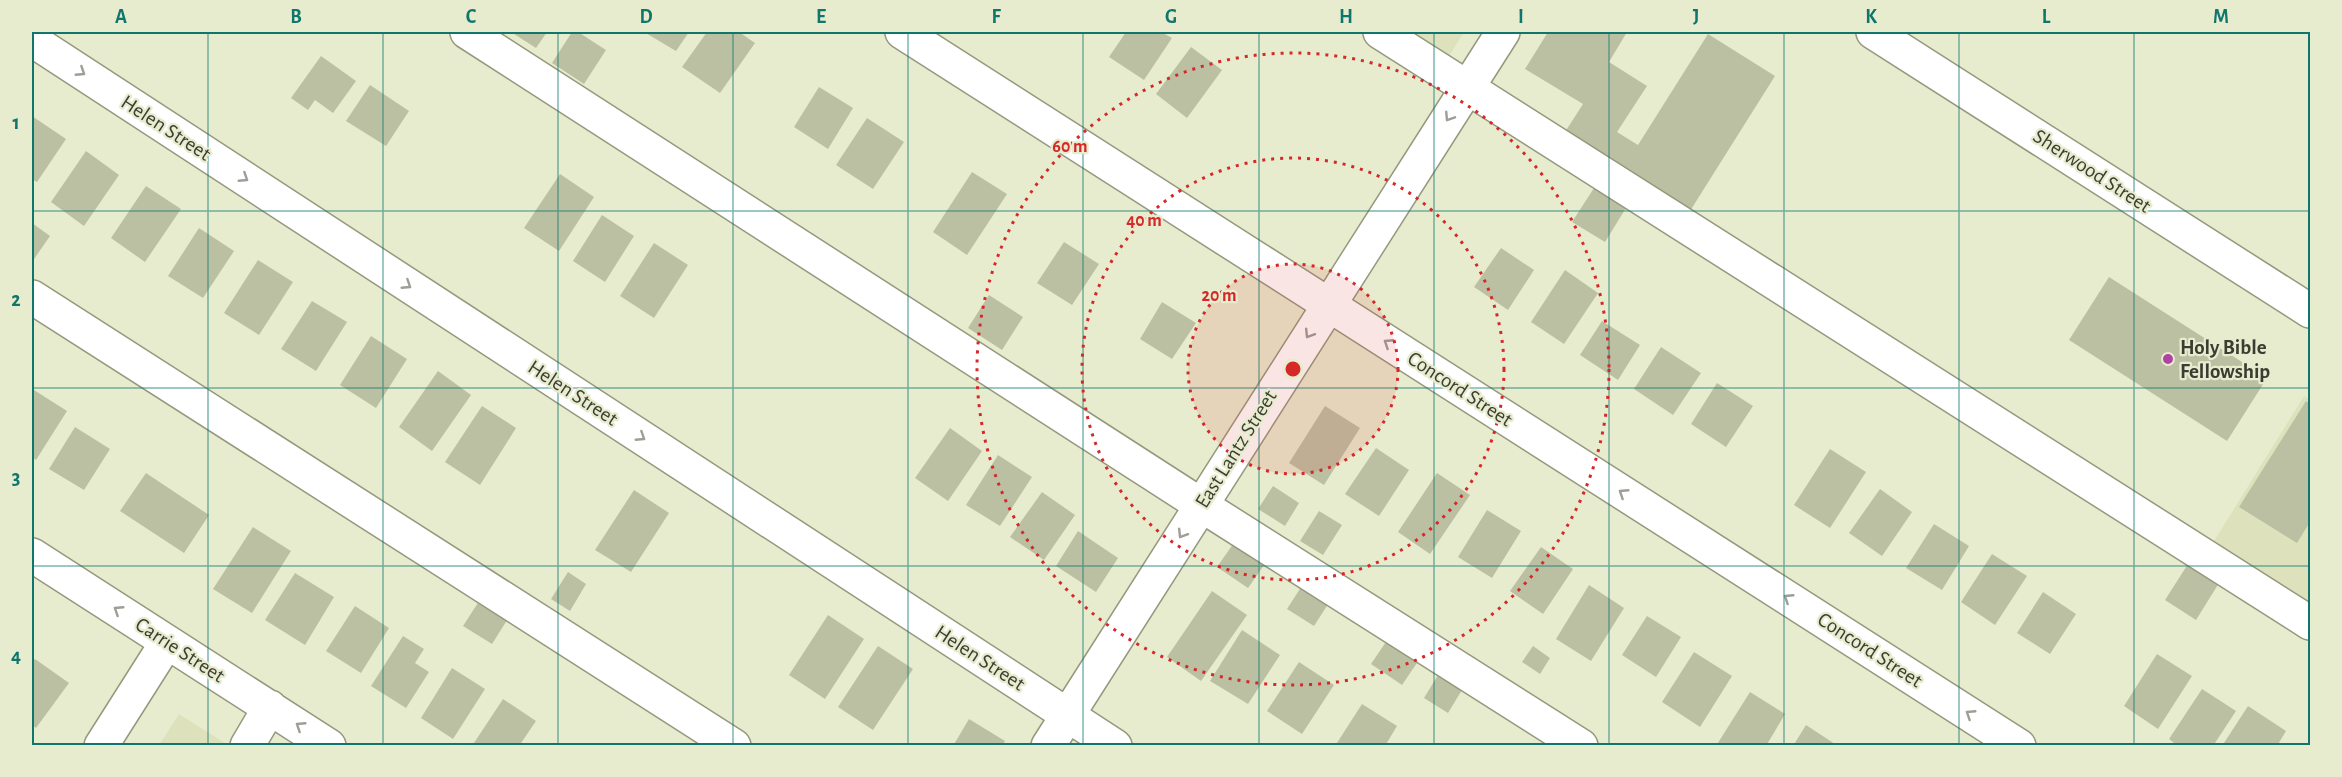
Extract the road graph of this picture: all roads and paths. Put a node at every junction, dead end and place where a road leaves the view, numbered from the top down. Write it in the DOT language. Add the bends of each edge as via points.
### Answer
graph roads {
  1 [pos="467,32"];
  2 [pos="902,32"];
  3 [pos="1380,32"];
  4 [pos="1503,32"];
  5 [pos="1873,32"];
  6 [pos="32,40"];
  7 [pos="1468,87"];
  8 [pos="32,297"];
  9 [pos="1328,304"];
  10 [pos="2310,311"];
  11 [pos="1201,505"];
  12 [pos="32,555"];
  13 [pos="2310,623"];
  14 [pos="167,642"];
  15 [pos="270,707"];
  16 [pos="1067,715"];
  17 [pos="101,746"];
  18 [pos="247,746"];
  19 [pos="329,746"];
  20 [pos="734,746"];
  21 [pos="1048,746"];
  22 [pos="1115,746"];
  23 [pos="1581,746"];
  24 [pos="2019,746"];
  1 -- 11 [label="street"];
  2 -- 9 [label="street, Concord Street"];
  3 -- 7 [label="street"];
  4 -- 7 [label="street, East Lantz Street"];
  5 -- 10 [label="street, Sherwood Street"];
  6 -- 16 [label="street, Helen Street, one-way"];
  7 -- 9 [label="street, East Lantz Street, one-way"];
  7 -- 13 [label="street"];
  8 -- 20 [label="street"];
  9 -- 11 [label="street, East Lantz Street, one-way"];
  24 -- 9 [label="street, Concord Street, one-way"];
  11 -- 16 [label="street, East Lantz Street, one-way"];
  11 -- 23 [label="street"];
  14 -- 12 [label="street, Carrie Street, one-way"];
  14 -- 15 [label="street, Carrie Street"];
  14 -- 17 [label="street"];
  15 -- 18 [label="street"];
  19 -- 15 [label="street, Carrie Street, one-way"];
  16 -- 21 [label="street, East Lantz Street"];
  16 -- 22 [label="street, Helen Street"];
}
